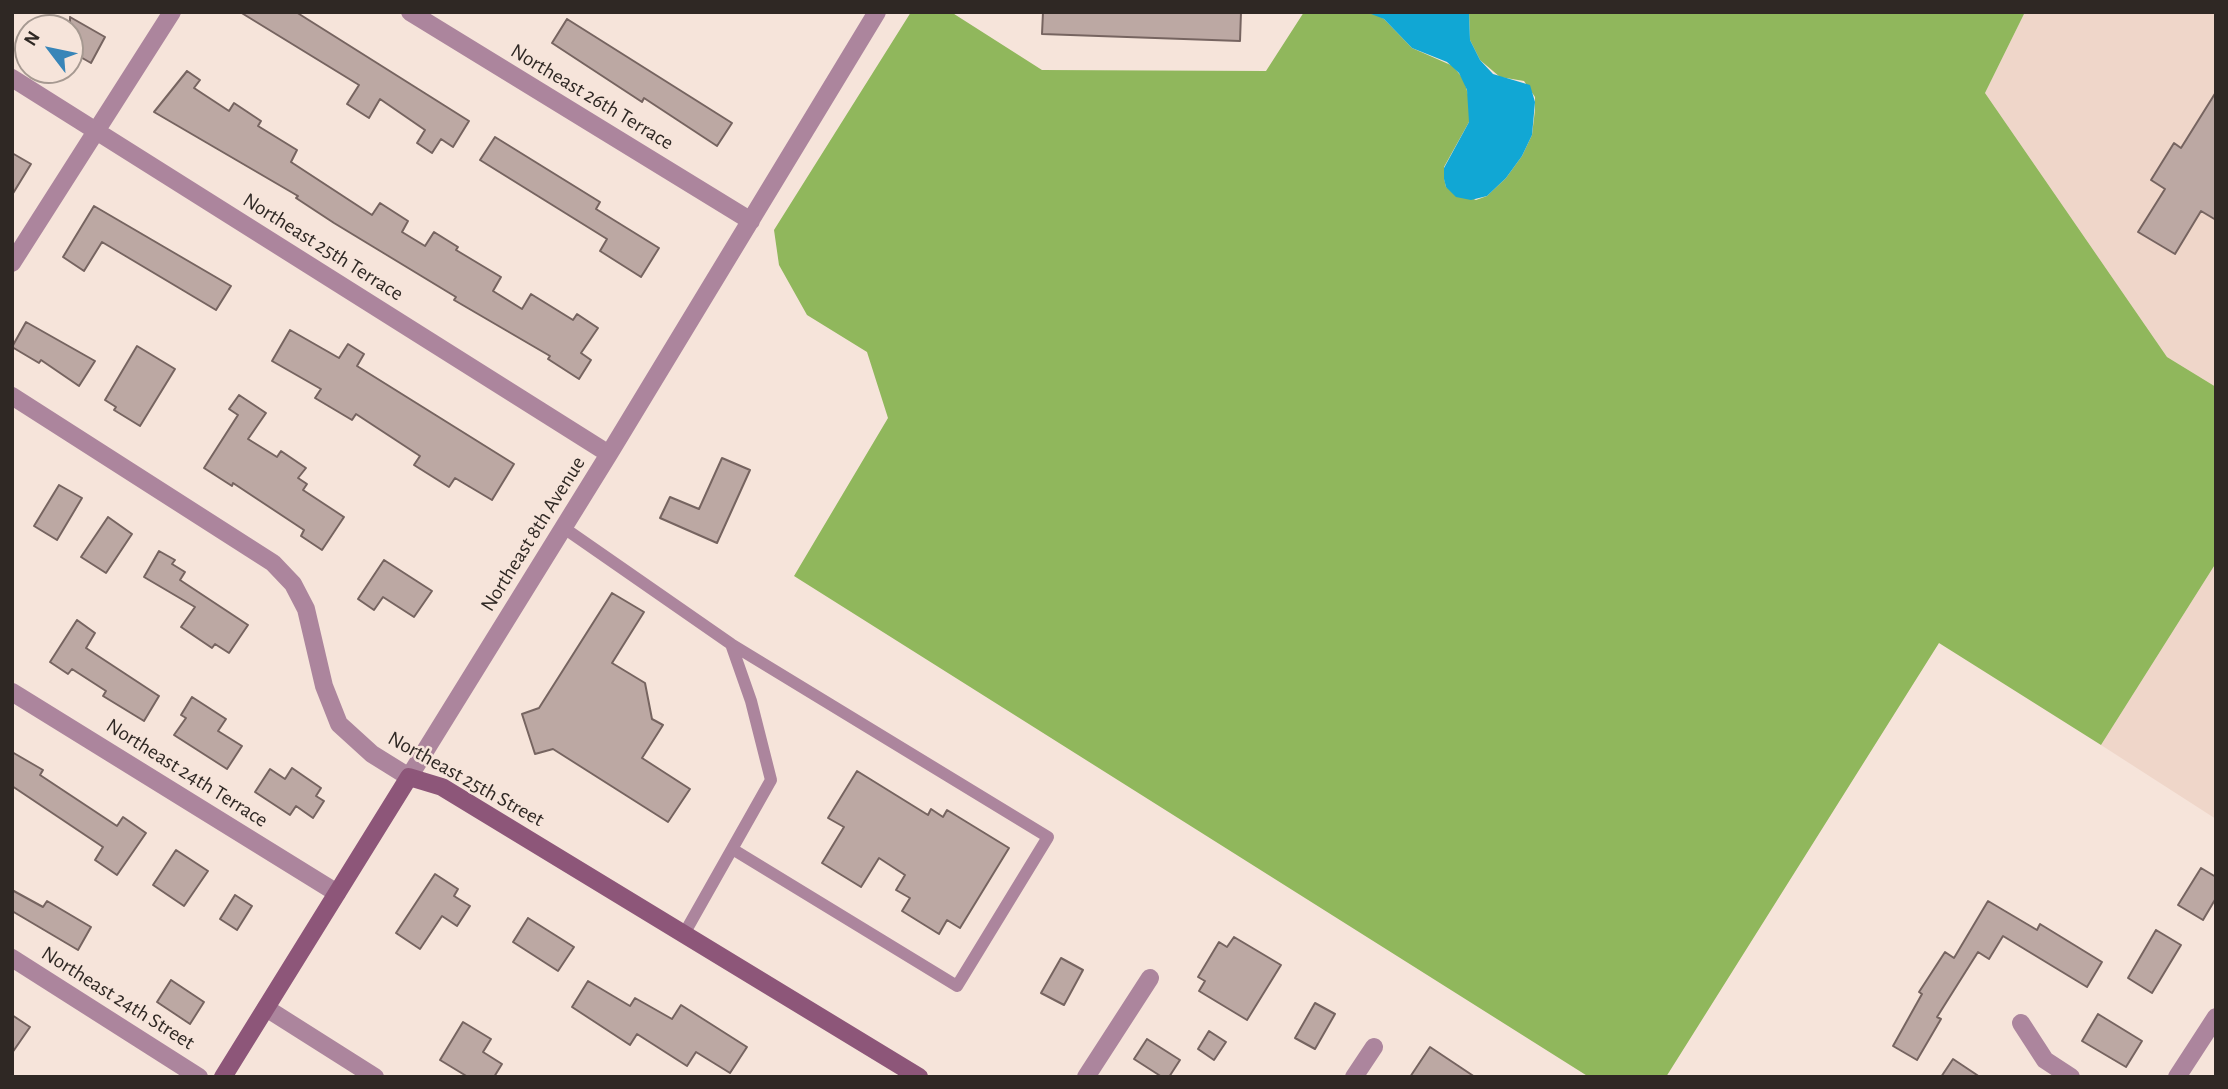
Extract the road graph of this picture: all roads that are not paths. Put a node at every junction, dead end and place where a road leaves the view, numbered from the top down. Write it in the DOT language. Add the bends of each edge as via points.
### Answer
graph roads {
  1 [pos="172,12"];
  2 [pos="410,12"];
  3 [pos="877,12"];
  4 [pos="12,78"];
  5 [pos="97,131"];
  6 [pos="751,221"];
  7 [pos="12,263"];
  8 [pos="12,396"];
  9 [pos="610,454"];
  10 [pos="564,528"];
  11 [pos="731,644"];
  12 [pos="12,692"];
  13 [pos="408,777"];
  14 [pos="734,850"];
  15 [pos="337,893"];
  16 [pos="684,934"];
  17 [pos="12,958"];
  18 [pos="1150,978"];
  19 [pos="266,1008"];
  20 [pos="2216,1017"];
  21 [pos="2021,1023"];
  22 [pos="1374,1048"];
  23 [pos="199,1077"];
  24 [pos="223,1077"];
  25 [pos="375,1077"];
  26 [pos="919,1077"];
  27 [pos="1086,1077"];
  28 [pos="1354,1077"];
  29 [pos="2071,1077"];
  30 [pos="2177,1077"];
  1 -- 5 [label="street"];
  2 -- 6 [label="street, Northeast 26th Terrace"];
  3 -- 6 [label="street, Northeast 8th Avenue"];
  4 -- 5 [label="street, Northeast 25th Terrace"];
  5 -- 7 [label="street"];
  5 -- 9 [label="street, Northeast 25th Terrace"];
  6 -- 9 [label="street, Northeast 8th Avenue"];
  8 -- 13 [label="street, Northeast 25th Street" via="273,563 293,584 306,609 324,686 339,724 372,754"];
  9 -- 10 [label="street, Northeast 8th Avenue"];
  10 -- 11 [label="lane"];
  10 -- 13 [label="street, Northeast 8th Avenue"];
  11 -- 14 [label="lane" via="771,780"];
  11 -- 14 [label="lane" via="1048,837 957,986"];
  12 -- 15 [label="street, Northeast 24th Terrace"];
  13 -- 15 [label="street, Northeast 8th Avenue"];
  13 -- 16 [label="street, Northeast 25th Street" via="442,787"];
  14 -- 16 [label="lane"];
  15 -- 19 [label="street, Northeast 8th Avenue"];
  16 -- 26 [label="street, Northeast 25th Street"];
  17 -- 23 [label="street, Northeast 24th Street"];
  18 -- 27 [label="street"];
  19 -- 24 [label="street, Northeast 8th Avenue"];
  19 -- 25 [label="street"];
  20 -- 30 [label="street"];
  21 -- 29 [label="street" via="2045,1060"];
  22 -- 28 [label="street"];
}
